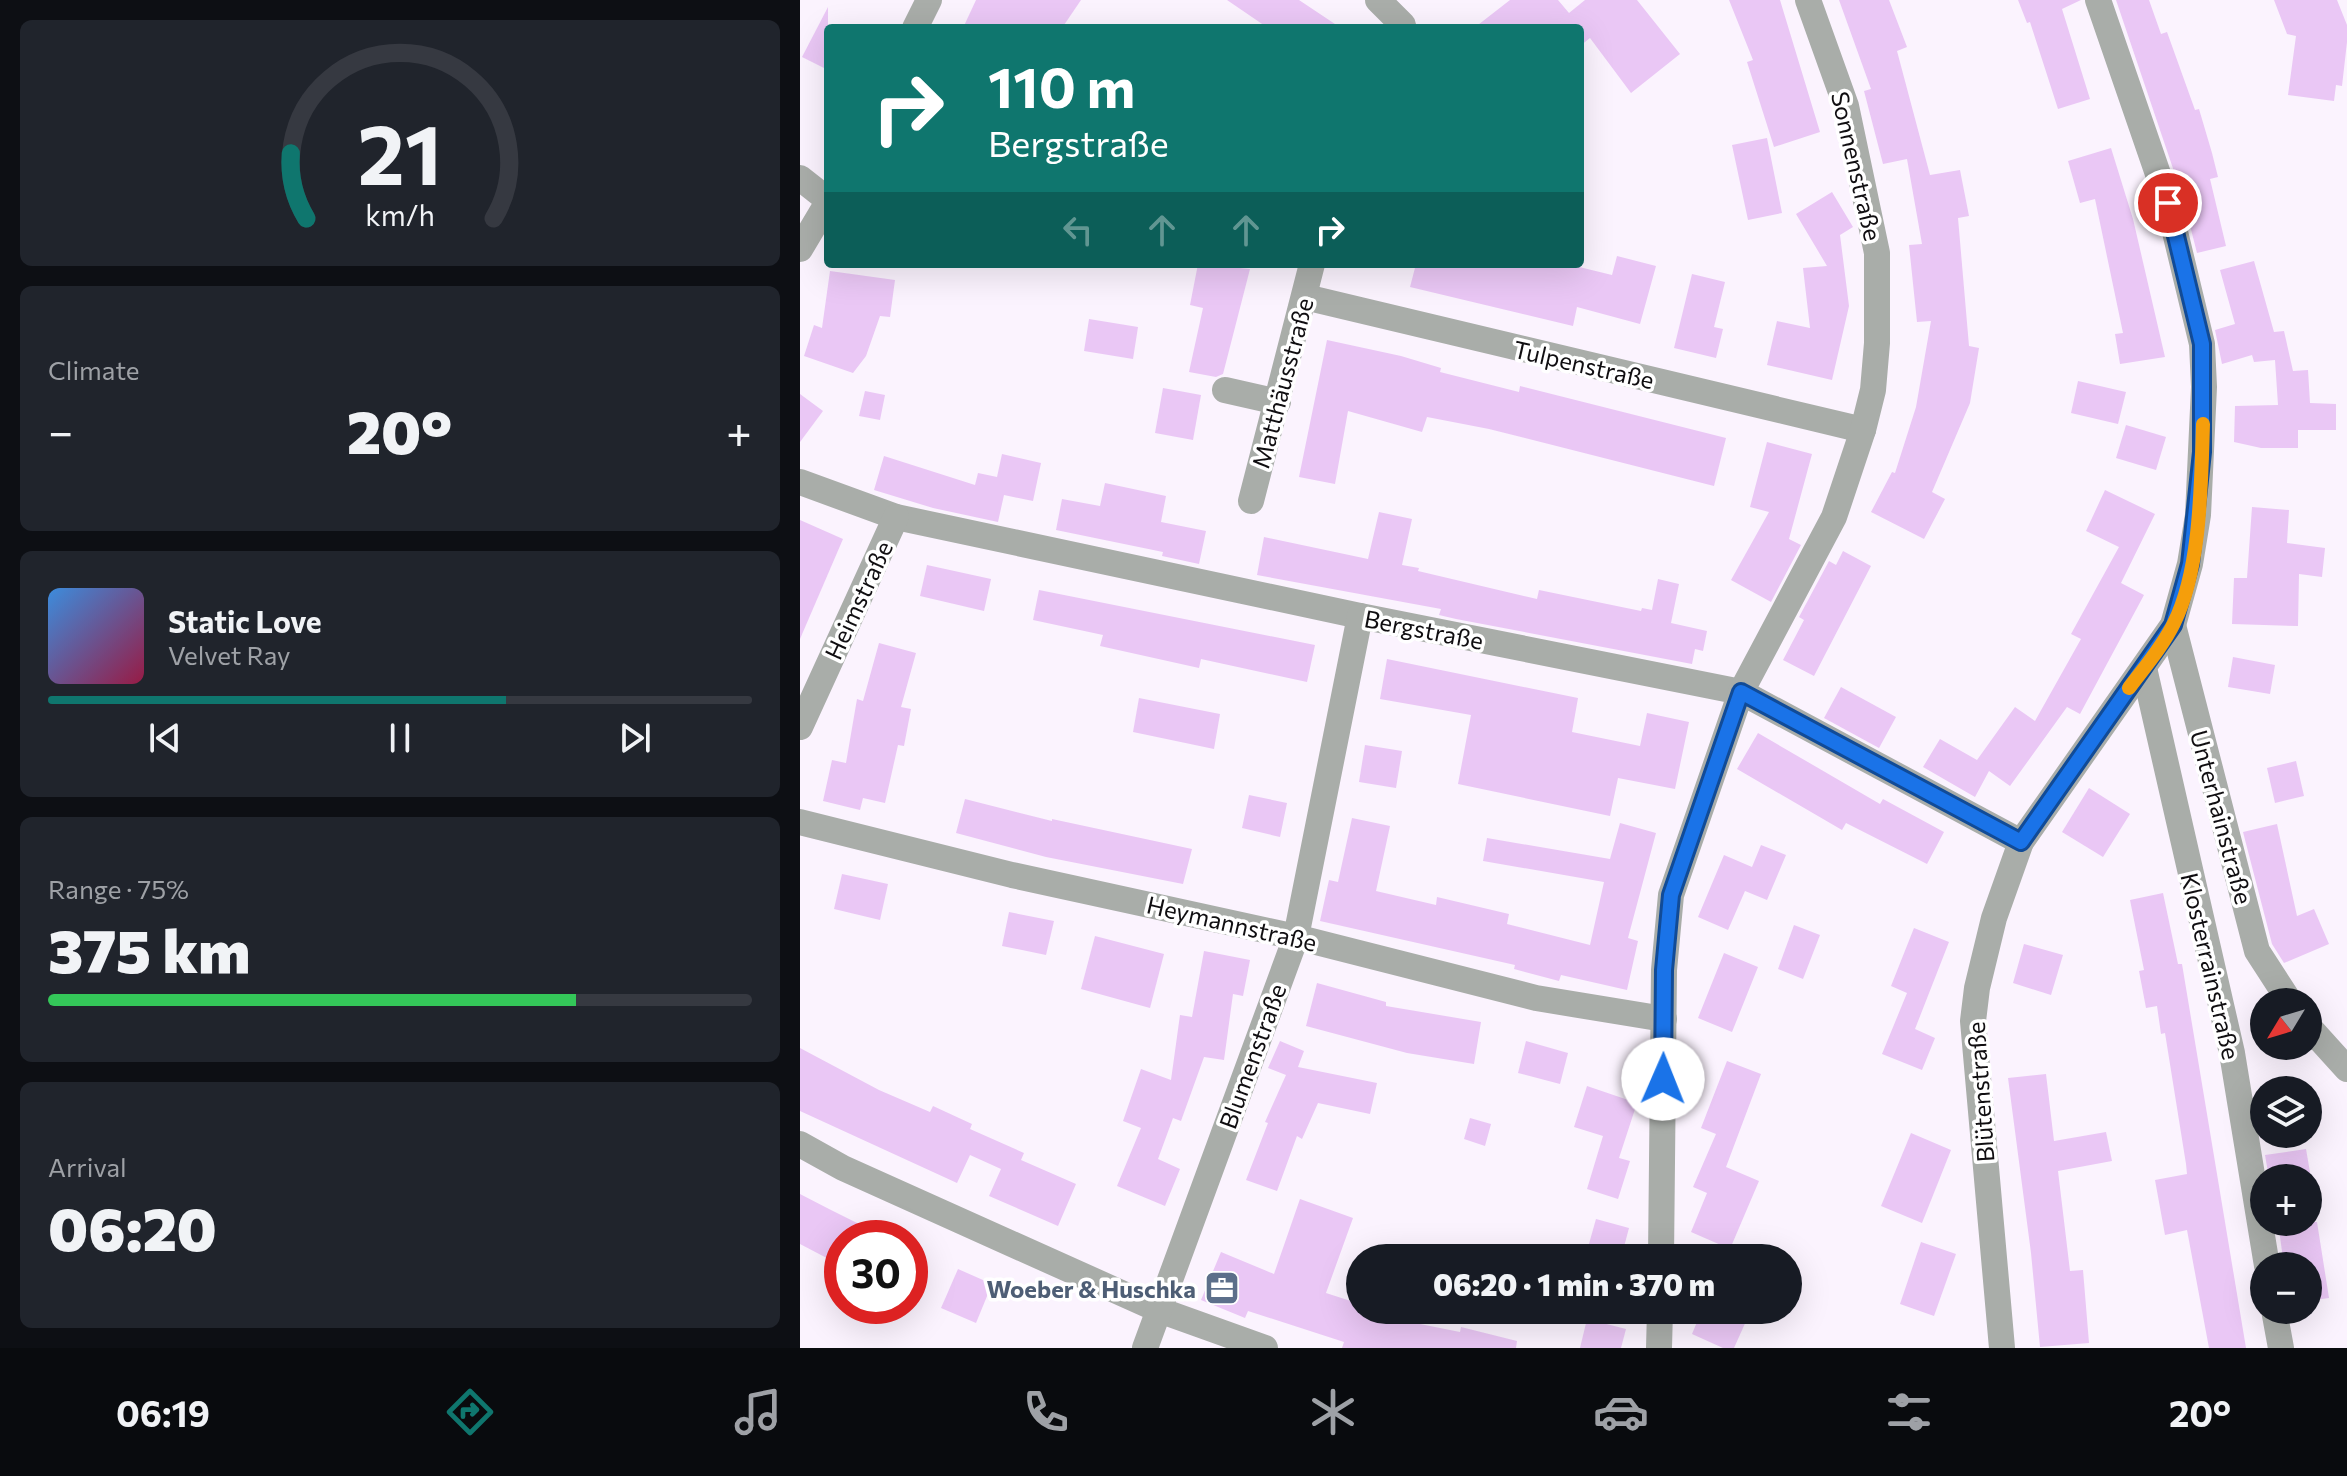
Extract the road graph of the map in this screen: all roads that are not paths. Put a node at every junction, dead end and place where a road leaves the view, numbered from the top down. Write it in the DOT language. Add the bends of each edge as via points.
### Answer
graph roads {
  1 [pos="929,0"];
  2 [pos="1378,0"];
  3 [pos="1808,0"];
  4 [pos="2098,0"];
  5 [pos="917,24"];
  6 [pos="1402,24"];
  7 [pos="800,178"];
  8 [pos="824,198"];
  9 [pos="824,208"];
  10 [pos="800,249"];
  11 [pos="1311,268"];
  12 [pos="1305,297"];
  13 [pos="1225,390"];
  14 [pos="1278,402"];
  15 [pos="1863,430"];
  16 [pos="800,482"];
  17 [pos="1251,501"];
  18 [pos="896,517"];
  19 [pos="1360,616"];
  20 [pos="2173,625"];
  21 [pos="2144,668"];
  22 [pos="1741,692"];
  23 [pos="800,727"];
  24 [pos="800,822"];
  25 [pos="2021,842"];
  26 [pos="1296,937"];
  27 [pos="2281,988"];
  28 [pos="1664,1019"];
  29 [pos="2322,1041"];
  30 [pos="2347,1069"];
  31 [pos="800,1144"];
  32 [pos="1661,1244"];
  33 [pos="2265,1252"];
  34 [pos="1159,1310"];
  35 [pos="1660,1324"];
  36 [pos="2277,1324"];
  37 [pos="1145,1348"];
  38 [pos="1265,1348"];
  39 [pos="1659,1348"];
  40 [pos="2002,1348"];
  41 [pos="2281,1348"];
  1 -- 5 [label="street"];
  2 -- 6 [label="street"];
  3 -- 15 [label="street, Sonnenstraße" via="1846,106 1877,253 1877,343"];
  4 -- 20 [label="street" via="2168,203 2202,344 2198,515"];
  7 -- 8 [label="street"];
  9 -- 10 [label="street"];
  11 -- 12 [label="street, Matthäusstraße"];
  12 -- 14 [label="street, Matthäusstraße"];
  12 -- 15 [label="street, Tulpenstraße"];
  13 -- 14 [label="street"];
  14 -- 17 [label="street, Matthäusstraße"];
  15 -- 22 [label="street, Sonnenstraße" via="1834,517"];
  16 -- 18 [label="street, Bergstraße"];
  18 -- 19 [label="street, Bergstraße"];
  18 -- 23 [label="street, Heimstraße"];
  19 -- 22 [label="street, Bergstraße"];
  19 -- 26 [label="street, Blumenstraße"];
  20 -- 21 [label="street, Blütenstraße"];
  20 -- 27 [label="street, Unterhainstraße" via="2257,951"];
  21 -- 25 [label="street, Blütenstraße"];
  21 -- 33 [label="street, Klosterrainstraße" via="2232,1053"];
  22 -- 25 [label="street, Bergstraße"];
  22 -- 28 [label="street, Sonnenstraße" via="1671,895"];
  24 -- 26 [label="street, Heymannstraße"];
  25 -- 40 [label="street, Blütenstraße" via="1994,918 1973,1021"];
  26 -- 28 [label="street, Heymannstraße" via="1536,998"];
  26 -- 34 [label="street, Blumenstraße"];
  28 -- 32 [label="street, Sonnenstraße"];
  29 -- 30 [label="street"];
  31 -- 34 [label="street"];
  34 -- 37 [label="street, Blumenstraße"];
  34 -- 38 [label="street"];
  35 -- 39 [label="street"];
  36 -- 41 [label="street"];
}
